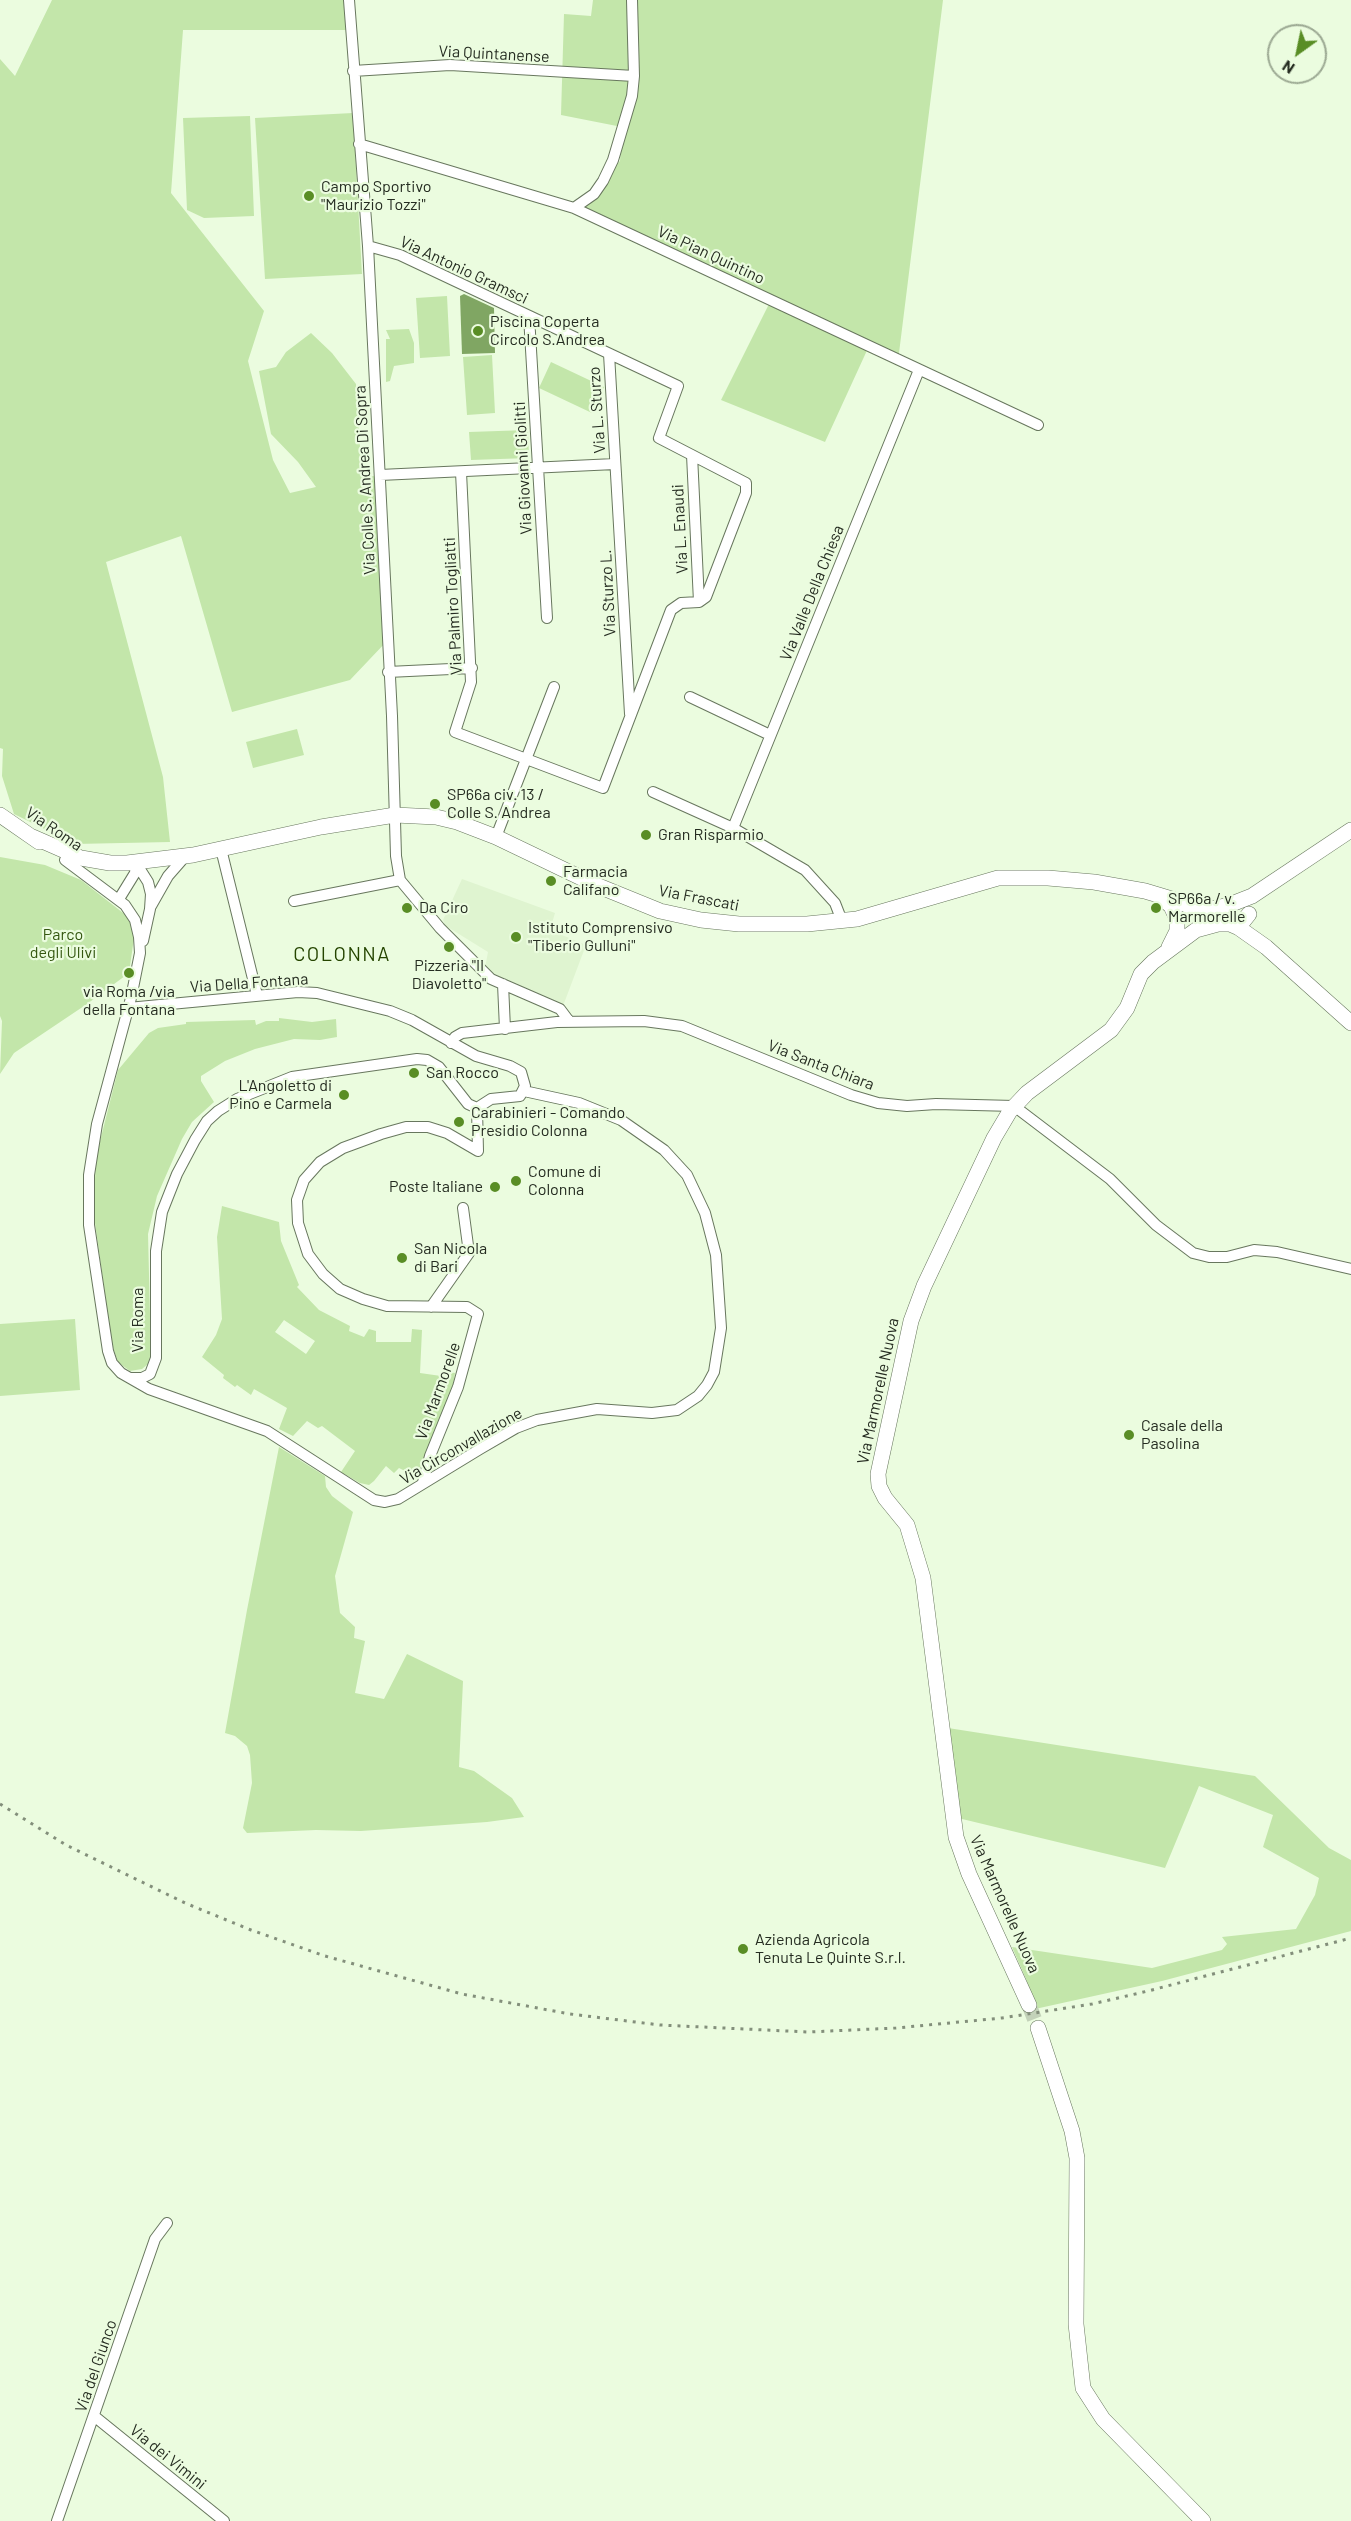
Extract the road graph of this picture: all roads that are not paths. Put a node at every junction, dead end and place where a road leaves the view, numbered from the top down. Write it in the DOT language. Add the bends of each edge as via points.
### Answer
graph roads {
  1 [pos="349,0"];
  2 [pos="632,0"];
  3 [pos="353,71"];
  4 [pos="634,76"];
  5 [pos="359,144"];
  6 [pos="574,208"];
  7 [pos="368,246"];
  8 [pos="529,316"];
  9 [pos="609,354"];
  10 [pos="919,370"];
  11 [pos="1038,425"];
  12 [pos="692,455"];
  13 [pos="615,464"];
  14 [pos="539,466"];
  15 [pos="461,472"];
  16 [pos="380,474"];
  17 [pos="699,602"];
  18 [pos="547,618"];
  19 [pos="471,668"];
  20 [pos="388,672"];
  21 [pos="554,687"];
  22 [pos="690,697"];
  23 [pos="630,720"];
  24 [pos="770,735"];
  25 [pos="526,760"];
  26 [pos="653,792"];
  27 [pos="0,815"];
  28 [pos="395,815"];
  29 [pos="733,828"];
  30 [pos="1351,830"];
  31 [pos="33,837"];
  32 [pos="496,837"];
  33 [pos="220,849"];
  34 [pos="188,857"];
  35 [pos="65,860"];
  36 [pos="138,870"];
  37 [pos="399,880"];
  38 [pos="1272,885"];
  39 [pos="1145,891"];
  40 [pos="119,899"];
  41 [pos="294,901"];
  42 [pos="1234,903"];
  43 [pos="150,909"];
  44 [pos="1202,910"];
  45 [pos="1249,914"];
  46 [pos="842,921"];
  47 [pos="1231,924"];
  48 [pos="1266,947"];
  49 [pos="1165,952"];
  50 [pos="140,953"];
  51 [pos="503,984"];
  52 [pos="258,995"];
  53 [pos="128,1008"];
  54 [pos="569,1021"];
  55 [pos="1351,1023"];
  56 [pos="505,1029"];
  57 [pos="451,1043"];
  58 [pos="524,1088"];
  59 [pos="1014,1106"];
  60 [pos="477,1108"];
  61 [pos="464,1208"];
  62 [pos="1351,1269"];
  63 [pos="430,1307"];
  64 [pos="132,1378"];
  65 [pos="423,1482"];
  66 [pos="1029,2005"];
  67 [pos="1038,2028"];
  68 [pos="167,2223"];
  69 [pos="94,2416"];
  70 [pos="57,2521"];
  71 [pos="224,2521"];
  72 [pos="1203,2521"];
  1 -- 3 [label="street, Via Colle S. Andrea Di Sopra"];
  2 -- 4 [label="street"];
  3 -- 4 [label="street, Via Quintanense" via="450,65"];
  3 -- 5 [label="street, Via Colle S. Andrea Di Sopra"];
  4 -- 6 [label="street" via="613,160 594,194"];
  5 -- 6 [label="street, Via Pian Quintino"];
  5 -- 7 [label="street, Via Colle S. Andrea Di Sopra"];
  6 -- 10 [label="street, Via Pian Quintino"];
  7 -- 8 [label="street, Via Antonio Gramsci" via="400,255"];
  7 -- 16 [label="street, Via Colle S. Andrea Di Sopra"];
  8 -- 9 [label="street, Via Antonio Gramsci"];
  8 -- 14 [label="street, Via Giovanni Giolitti"];
  9 -- 12 [label="street, Via Antonio Gramsci" via="678,386 659,438"];
  9 -- 13 [label="street, Via L. Sturzo"];
  10 -- 11 [label="street, Via Pian Quintino"];
  10 -- 24 [label="street, Via Valle Della Chiesa"];
  12 -- 17 [label="street, Via L. Enaudi"];
  12 -- 17 [label="street, Via Antonio Gramsci" via="747,485 705,597"];
  13 -- 14 [label="street"];
  13 -- 23 [label="street, Via Sturzo L."];
  14 -- 15 [label="street"];
  14 -- 18 [label="street, Via Giovanni Giolitti"];
  15 -- 16 [label="street"];
  15 -- 19 [label="street, Via Palmiro Togliatti"];
  16 -- 20 [label="street, Via Colle S. Andrea Di Sopra"];
  17 -- 23 [label="street" via="681,603 671,610"];
  19 -- 20 [label="street"];
  19 -- 25 [label="street, Via Palmiro Togliatti" via="471,682 455,732"];
  20 -- 28 [label="street, Via Colle S. Andrea Di Sopra"];
  21 -- 25 [label="street"];
  22 -- 24 [label="street"];
  23 -- 25 [label="street" via="603,788"];
  24 -- 29 [label="street, Via Valle Della Chiesa"];
  25 -- 32 [label="street"];
  26 -- 29 [label="street"];
  27 -- 31 [label="street, Via Roma"];
  28 -- 32 [label="street, Via Frascati" via="436,817"];
  28 -- 33 [label="street, Via Frascati"];
  28 -- 37 [label="street, Via Colle S. Andrea Di Sopra"];
  29 -- 46 [label="street" via="808,872 835,903"];
  30 -- 38 [label="street"];
  31 -- 35 [label="street, Via Roma"];
  31 -- 36 [label="street" via="91,861"];
  32 -- 46 [label="street, Via Frascati" via="660,911 701,920 775,926"];
  33 -- 34 [label="street, Via Frascati"];
  33 -- 52 [label="street"];
  34 -- 36 [label="street, Via Frascati"];
  34 -- 43 [label="street" via="165,880"];
  35 -- 36 [label="street, Via Roma" via="96,872"];
  35 -- 40 [label="street"];
  36 -- 40 [label="street"];
  36 -- 43 [label="street" via="150,889"];
  37 -- 41 [label="street"];
  37 -- 51 [label="street" via="491,980"];
  38 -- 42 [label="street"];
  38 -- 45 [label="street"];
  39 -- 44 [label="street, Via Frascati"];
  39 -- 46 [label="street, Via Frascati" via="1067,879 1004,878"];
  39 -- 49 [label="street, Via Marmorelle Nuova" via="1165,900 1175,914 1177,931"];
  40 -- 50 [label="street, Via Roma" via="135,920"];
  42 -- 44 [label="street"];
  42 -- 47 [label="street" via="1227,914"];
  43 -- 50 [label="street"];
  44 -- 47 [label="street, Via Frascati"];
  45 -- 47 [label="street" via="1241,924"];
  45 -- 48 [label="street" via="1252,931"];
  47 -- 48 [label="street, Via Frascati"];
  47 -- 49 [label="street, Via Marmorelle Nuova" via="1200,928"];
  48 -- 55 [label="street"];
  49 -- 59 [label="street, Via Marmorelle Nuova" via="1141,974 1127,1008 1111,1030"];
  50 -- 53 [label="street, Via Roma"];
  51 -- 54 [label="street" via="560,1009"];
  51 -- 56 [label="street"];
  52 -- 53 [label="street, Via Della Fontana"];
  52 -- 57 [label="street, Via Della Fontana" via="298,992 329,996 400,1014"];
  53 -- 64 [label="street, Via Roma" via="97,1124 88,1199 109,1356 116,1368"];
  54 -- 56 [label="street, Via Santa Chiara"];
  54 -- 59 [label="street, Via Santa Chiara" via="644,1021 682,1026 878,1103"];
  56 -- 57 [label="street, Via Santa Chiara" via="459,1034"];
  57 -- 58 [label="street, Via Della Fontana" via="481,1059 519,1070"];
  58 -- 60 [label="street, Via Circonvallazione" via="518,1097 491,1099"];
  58 -- 65 [label="street, Via Circonvallazione" via="612,1116 658,1145 687,1175 705,1213 716,1255 721,1328 715,1367 701,1393 677,1410 652,1413 597,1409 537,1420"];
  59 -- 62 [label="street" via="1110,1179 1193,1253 1227,1257 1254,1250 1277,1252"];
  59 -- 66 [label="street, Via Marmorelle Nuova" via="994,1138 914,1312 878,1474 885,1498 907,1525 923,1578 956,1837"];
  60 -- 63 [label="street" via="478,1150 442,1131 423,1126 373,1136 343,1148 315,1166 301,1184 296,1204 298,1223 312,1259 336,1286 374,1303"];
  60 -- 64 [label="street, Via Roma" via="468,1104 448,1077 430,1062 417,1059 303,1074 237,1099 212,1116 200,1131 162,1212 156,1251 156,1358 150,1374"];
  61 -- 63 [label="street" via="469,1253"];
  63 -- 65 [label="street, Via Marmorelle" via="467,1307 476,1311 478,1320"];
  64 -- 65 [label="street, Via Circonvallazione" via="159,1393 267,1431 374,1500 394,1501"];
  67 -- 72 [label="street" via="1077,2158 1076,2324 1083,2388 1103,2419"];
  68 -- 69 [label="street, Via del Giunco" via="155,2239"];
  69 -- 70 [label="street, Via del Giunco"];
  69 -- 71 [label="street, Via dei Vimini"];
}
